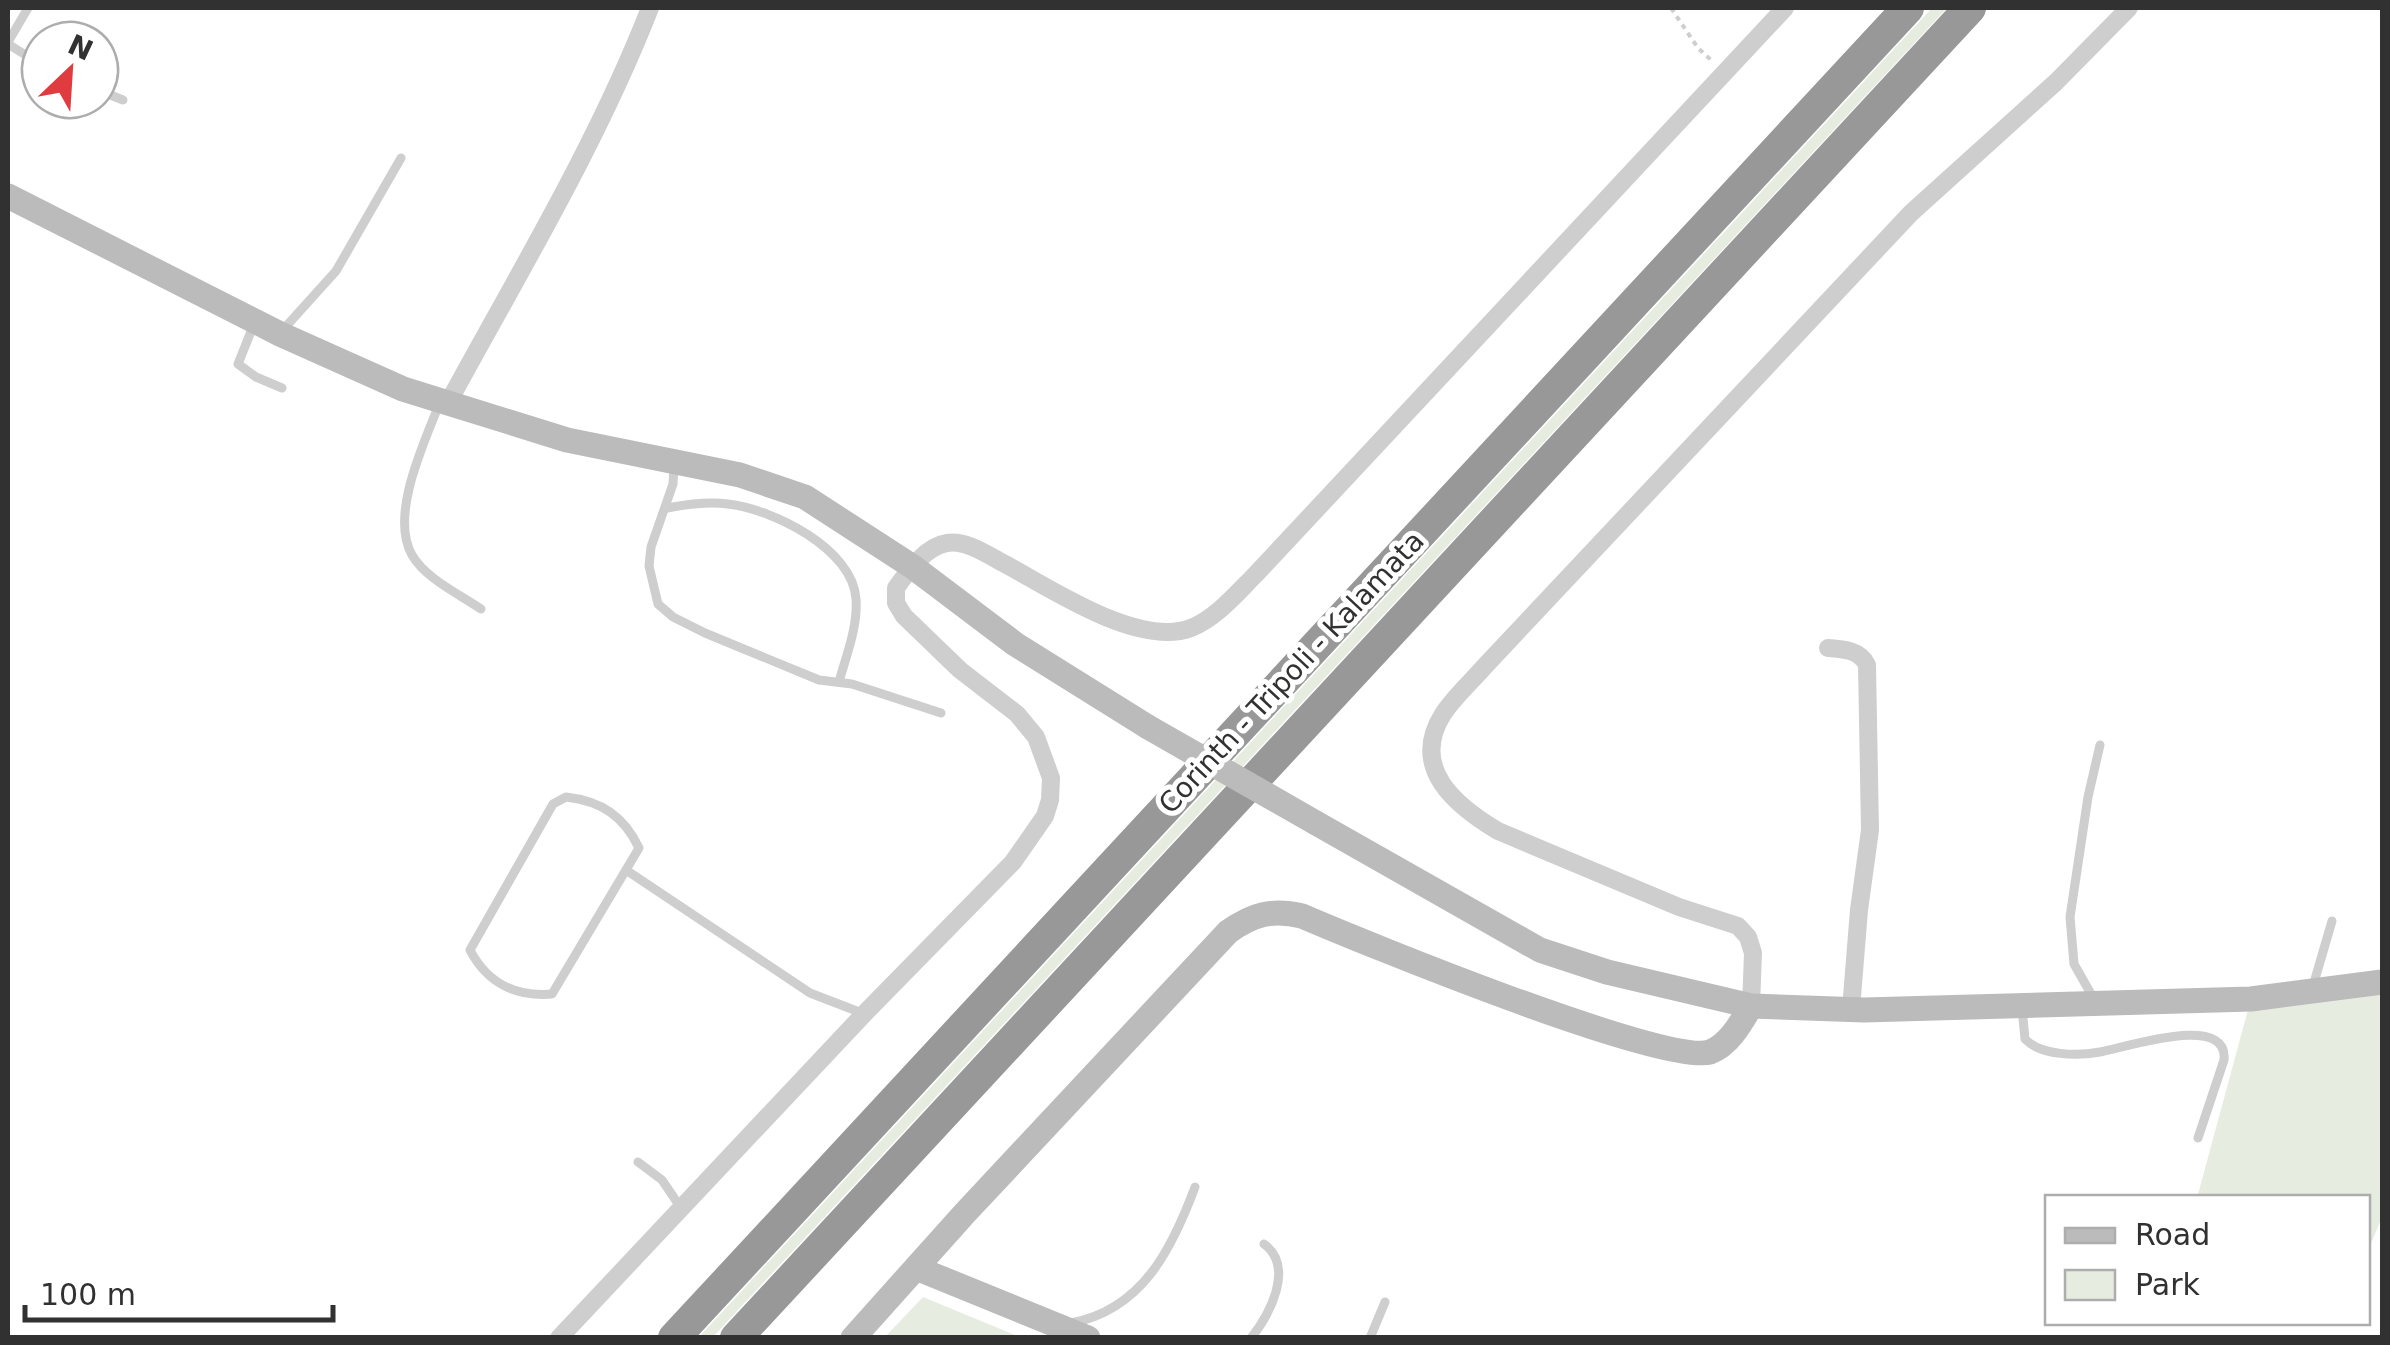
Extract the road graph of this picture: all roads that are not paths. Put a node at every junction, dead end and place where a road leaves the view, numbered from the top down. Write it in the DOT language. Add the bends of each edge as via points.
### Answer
graph roads {
  1 [pos="28,8"];
  2 [pos="650,8"];
  3 [pos="1785,8"];
  4 [pos="1908,8"];
  5 [pos="1970,8"];
  6 [pos="2129,8"];
  7 [pos="1968,42"];
  8 [pos="8,43"];
  9 [pos="1843,145"];
  10 [pos="401,158"];
  11 [pos="8,196"];
  12 [pos="255,322"];
  13 [pos="280,334"];
  14 [pos="282,388"];
  15 [pos="444,403"];
  16 [pos="674,463"];
  17 [pos="667,508"];
  18 [pos="913,567"];
  19 [pos="480,609"];
  20 [pos="1828,648"];
  21 [pos="839,682"];
  22 [pos="940,713"];
  23 [pos="2100,744"];
  24 [pos="626,870"];
  25 [pos="2332,921"];
  26 [pos="2382,982"];
  27 [pos="2312,992"];
  28 [pos="2097,1004"];
  29 [pos="1750,1006"];
  30 [pos="2022,1006"];
  31 [pos="1851,1009"];
  32 [pos="864,1014"];
  33 [pos="2198,1138"];
  34 [pos="638,1162"];
  35 [pos="1195,1187"];
  36 [pos="681,1208"];
  37 [pos="1264,1244"];
  38 [pos="916,1268"];
  39 [pos="1386,1302"];
  40 [pos="1058,1325"];
  41 [pos="559,1338"];
  42 [pos="674,1338"];
  43 [pos="736,1338"];
  44 [pos="853,1338"];
  45 [pos="1088,1338"];
  46 [pos="1251,1338"];
  47 [pos="1370,1338"];
  1 -- 8 [label="lane"];
  2 -- 15 [label="street" via="569,181"];
  3 -- 18 [label="street" via="1256,574 1195,626 1152,631 1116,621 956,543 933,548"];
  4 -- 42 [label="highway, Corinth - Tripoli - Kalamata"];
  5 -- 9 [label="highway, Corinth - Tripoli - Kalamata"];
  6 -- 29 [label="street" via="1911,213 1484,667 1434,734 1438,776 1474,816 1738,926 1753,953"];
  7 -- 9 [label="highway"];
  9 -- 43 [label="highway, Corinth - Tripoli - Kalamata"];
  10 -- 13 [label="lane" via="336,272"];
  11 -- 12 [label="street"];
  12 -- 13 [label="street"];
  12 -- 14 [label="lane" via="238,364"];
  13 -- 15 [label="street"];
  15 -- 16 [label="street"];
  15 -- 19 [label="lane" via="412,476 408,545 422,568"];
  16 -- 17 [label="lane"];
  16 -- 18 [label="street" via="740,475 804,497"];
  17 -- 21 [label="lane" via="649,566 658,604 704,633"];
  17 -- 21 [label="lane" via="731,504 779,518 843,564 856,597"];
  18 -- 29 [label="street, bridge" via="1015,644 1148,727 1540,950"];
  18 -- 32 [label="street" via="896,588 899,610 1024,721 1048,762 1050,800 1040,826 1012,862"];
  20 -- 31 [label="street" via="1850,650 1868,664 1870,830"];
  21 -- 22 [label="lane"];
  23 -- 28 [label="lane" via="2070,918 2074,964"];
  24 -- 24 [label="lane" via="552,994 513,991 475,960 470,950 553,804 580,798 616,816 639,848"];
  24 -- 32 [label="lane" via="810,993"];
  25 -- 27 [label="lane"];
  26 -- 27 [label="street"];
  27 -- 28 [label="street"];
  28 -- 30 [label="street"];
  29 -- 31 [label="street"];
  29 -- 38 [label="street" via="1722,1045 1709,1052 1673,1051 1515,1000 1302,916 1262,913 1228,932"];
  30 -- 31 [label="street"];
  30 -- 33 [label="lane" via="2024,1039 2048,1051 2096,1053 2202,1034 2221,1044 2224,1060"];
  32 -- 36 [label="street"];
  34 -- 36 [label="lane" via="662,1180"];
  35 -- 40 [label="lane" via="1180,1229 1137,1291 1085,1320"];
  36 -- 41 [label="street"];
  37 -- 46 [label="lane" via="1280,1272"];
  38 -- 40 [label="street"];
  38 -- 44 [label="street"];
  39 -- 47 [label="lane"];
  40 -- 45 [label="street"];
}
